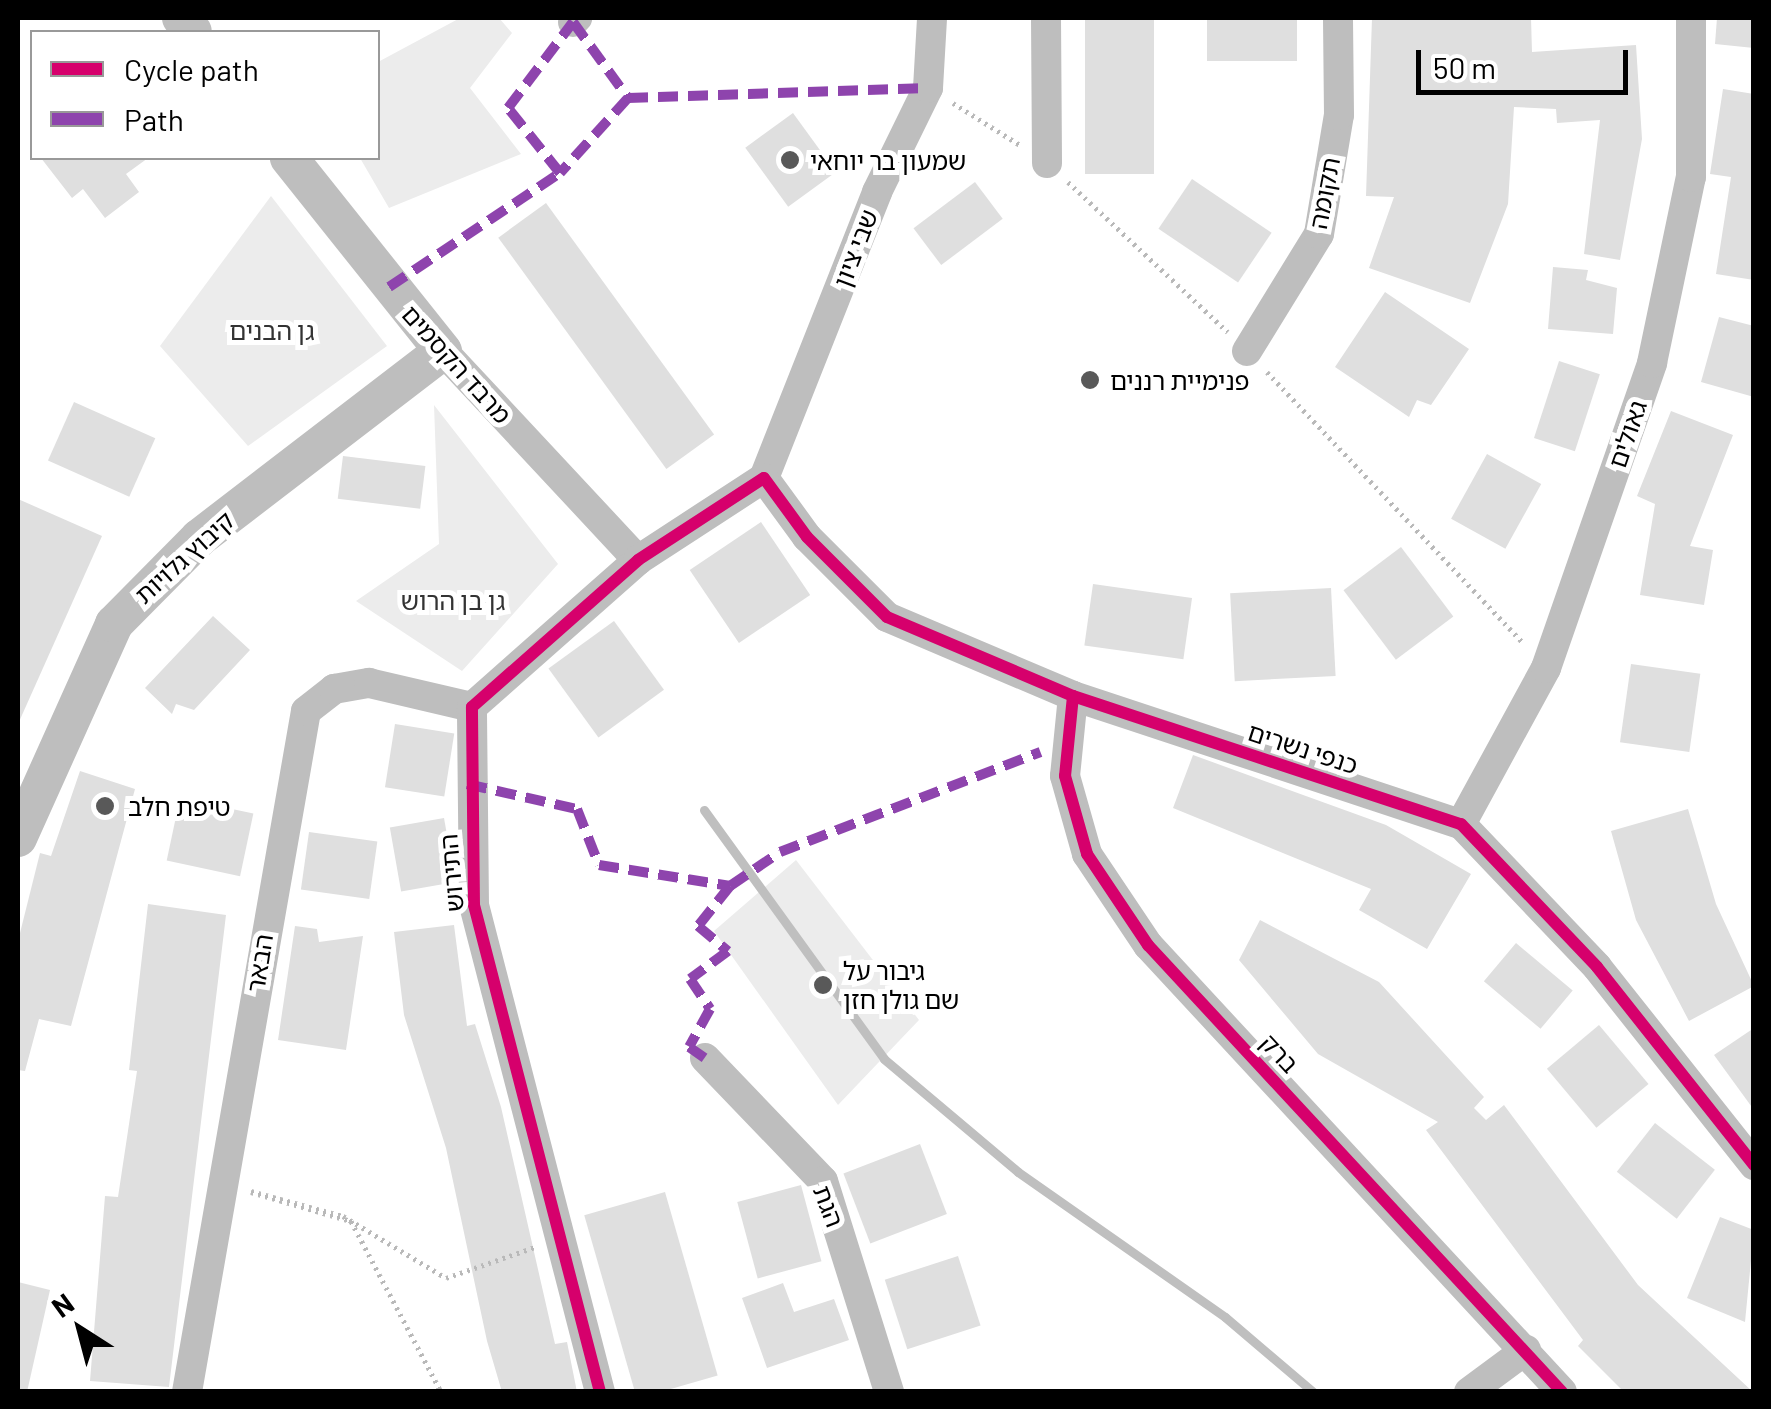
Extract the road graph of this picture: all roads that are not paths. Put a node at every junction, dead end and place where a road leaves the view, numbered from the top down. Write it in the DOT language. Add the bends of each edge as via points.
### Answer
graph roads {
  1 [pos="932,18"];
  2 [pos="1046,18"];
  3 [pos="1338,18"];
  4 [pos="1691,18"];
  5 [pos="291,160"];
  6 [pos="1047,163"];
  7 [pos="1248,351"];
  8 [pos="443,352"];
  9 [pos="764,478"];
  10 [pos="638,560"];
  11 [pos="1073,696"];
  12 [pos="472,706"];
  13 [pos="1461,824"];
  14 [pos="18,838"];
  15 [pos="705,1058"];
  16 [pos="1754,1165"];
  17 [pos="1526,1350"];
  18 [pos="187,1392"];
  19 [pos="600,1392"];
  20 [pos="890,1392"];
  21 [pos="1469,1392"];
  22 [pos="1562,1392"];
  1 -- 9 [label="street, שבי ציון" via="928,88 876,192"];
  2 -- 6 [label="street"];
  3 -- 7 [label="street, תקומה" via="1339,115 1319,234"];
  4 -- 13 [label="street, גאולים" via="1692,178 1652,362 1546,668"];
  5 -- 8 [label="street, מרבד הקסמים"];
  8 -- 10 [label="street, מרבד הקסמים"];
  8 -- 14 [label="street, קיבוץ גלויות" via="198,538 124,612"];
  9 -- 10 [label="street"];
  9 -- 11 [label="street, כנפי נשרים" via="807,537 887,617"];
  10 -- 12 [label="street"];
  11 -- 13 [label="street, כנפי נשרים"];
  11 -- 17 [label="street, ברק" via="1065,776 1087,854 1148,945"];
  12 -- 18 [label="street, הבאר" via="368,682 334,689 306,711"];
  12 -- 19 [label="street, התירוש" via="474,905"];
  13 -- 16 [label="street, כנפי נשרים" via="1597,967"];
  15 -- 20 [label="street, הגת" via="823,1181"];
  17 -- 21 [label="street"];
  17 -- 22 [label="street, ברק"];
}
